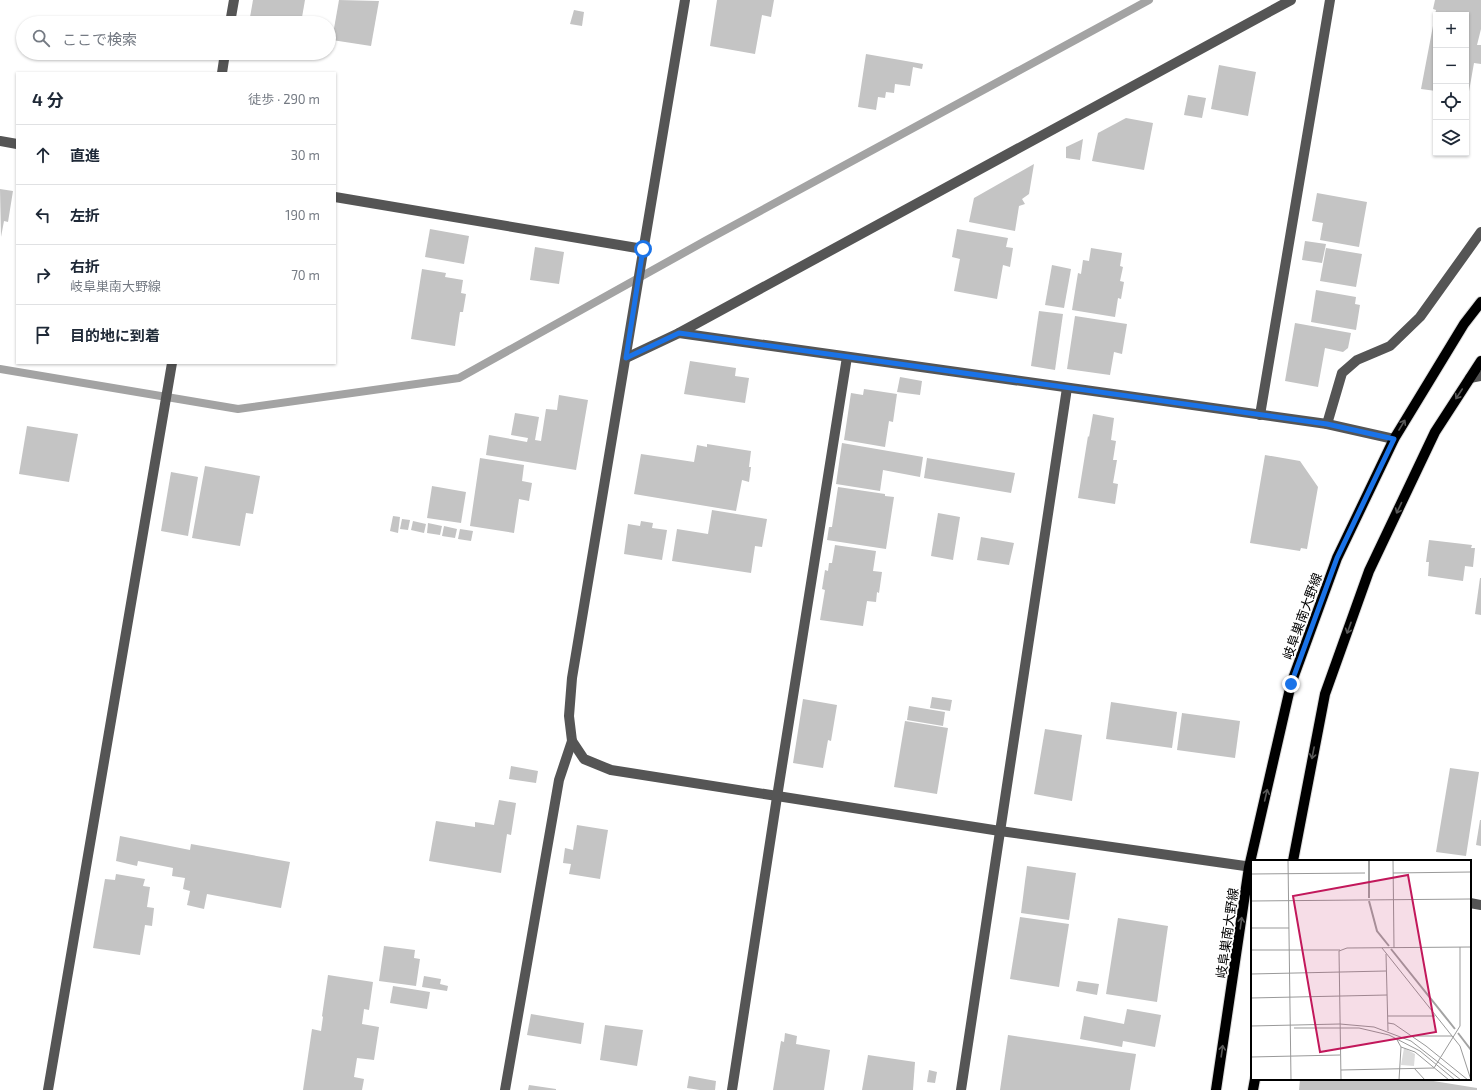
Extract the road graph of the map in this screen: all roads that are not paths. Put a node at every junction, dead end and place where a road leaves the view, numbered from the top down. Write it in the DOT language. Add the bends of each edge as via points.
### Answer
graph roads {
  1 [pos="234,0"];
  2 [pos="685,0"];
  3 [pos="1291,0"];
  4 [pos="1330,0"];
  5 [pos="231,16"];
  6 [pos="225,60"];
  7 [pos="222,72"];
  8 [pos="0,141"];
  9 [pos="16,144"];
  10 [pos="336,197"];
  11 [pos="1481,232"];
  12 [pos="643,252"];
  13 [pos="1481,302"];
  14 [pos="679,333"];
  15 [pos="847,357"];
  16 [pos="626,358"];
  17 [pos="1481,362"];
  18 [pos="172,367"];
  19 [pos="1481,376"];
  20 [pos="1470,378"];
  21 [pos="1067,388"];
  22 [pos="1260,415"];
  23 [pos="1327,424"];
  24 [pos="1394,439"];
  25 [pos="572,741"];
  26 [pos="777,797"];
  27 [pos="1000,830"];
  28 [pos="1253,860"];
  29 [pos="1293,860"];
  30 [pos="1251,867"];
  31 [pos="1471,903"];
  32 [pos="1481,905"];
  33 [pos="1255,1080"];
  34 [pos="48,1090"];
  35 [pos="505,1090"];
  36 [pos="732,1090"];
  37 [pos="961,1090"];
  38 [pos="1216,1090"];
  39 [pos="1253,1090"];
  1 -- 5 [label="street"];
  2 -- 12 [label="street"];
  3 -- 14 [label="street"];
  4 -- 22 [label="street"];
  6 -- 7 [label="street"];
  8 -- 9 [label="street"];
  10 -- 12 [label="street"];
  11 -- 23 [label="street" via="1420,317 1390,346 1357,360 1342,372"];
  12 -- 16 [label="street"];
  24 -- 13 [label="main road, 岐阜巣南大野線, one-way" via="1464,324"];
  14 -- 15 [label="street"];
  14 -- 16 [label="street"];
  15 -- 21 [label="street"];
  15 -- 26 [label="street"];
  16 -- 25 [label="street" via="572,678 569,716"];
  17 -- 20 [label="main road"];
  18 -- 34 [label="street"];
  19 -- 20 [label="street"];
  20 -- 29 [label="main road, one-way" via="1435,432 1367,578 1325,694"];
  21 -- 22 [label="street"];
  21 -- 27 [label="street"];
  22 -- 23 [label="street"];
  23 -- 24 [label="street"];
  28 -- 24 [label="main road, 岐阜巣南大野線, one-way" via="1291,684 1337,558"];
  25 -- 26 [label="street" via="584,759 611,770"];
  25 -- 35 [label="street" via="558,780"];
  26 -- 27 [label="street"];
  26 -- 36 [label="street"];
  27 -- 30 [label="street"];
  27 -- 37 [label="street"];
  38 -- 30 [label="main road, 岐阜巣南大野線, one-way"];
  31 -- 32 [label="street"];
  33 -- 39 [label="main road"];
}
